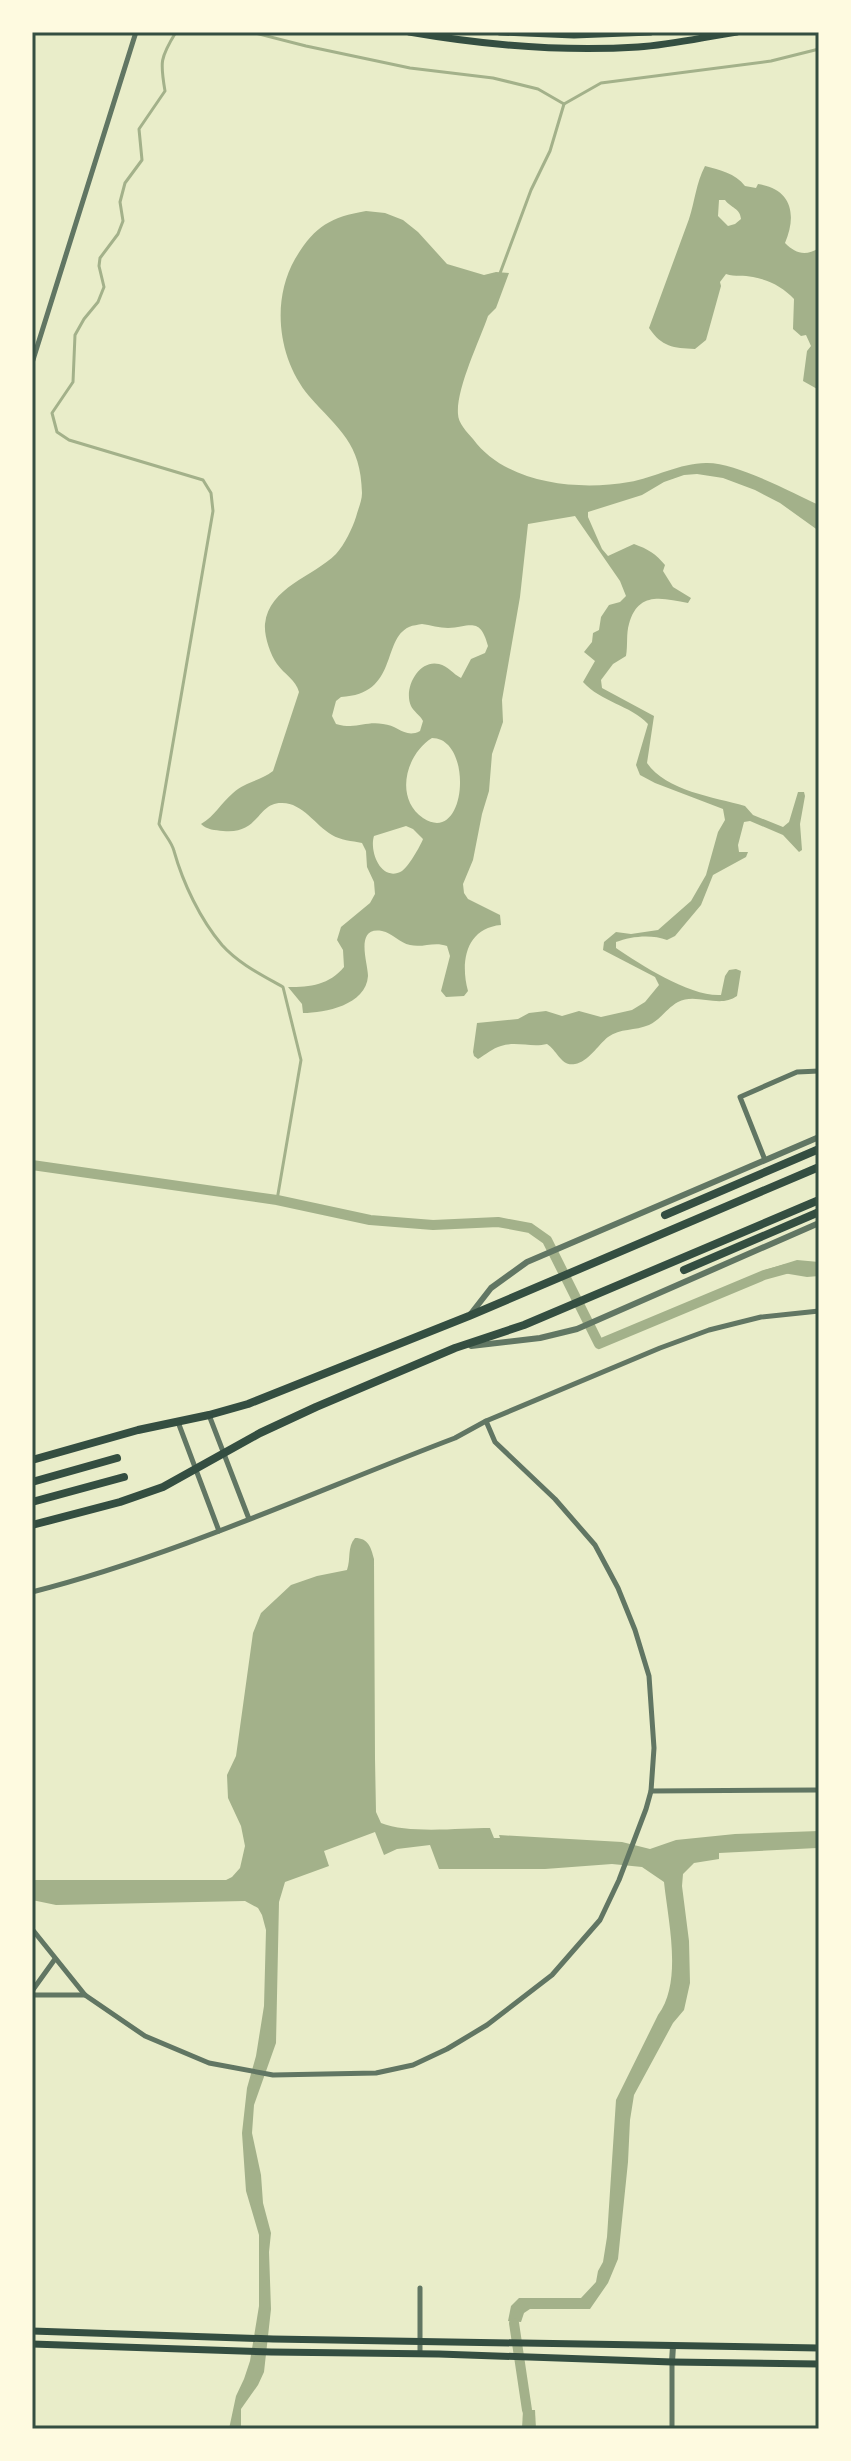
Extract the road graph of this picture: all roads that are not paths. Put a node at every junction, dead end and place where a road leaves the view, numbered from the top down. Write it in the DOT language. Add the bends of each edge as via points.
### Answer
graph roads {
  1 [pos="136,32"];
  2 [pos="409,32"];
  3 [pos="500,32"];
  4 [pos="651,32"];
  5 [pos="737,32"];
  6 [pos="574,33"];
  7 [pos="574,49"];
  8 [pos="32,363"];
  9 [pos="819,1071"];
  10 [pos="819,1137"];
  11 [pos="819,1149"];
  12 [pos="765,1160"];
  13 [pos="819,1167"];
  14 [pos="819,1200"];
  15 [pos="819,1212"];
  16 [pos="665,1215"];
  17 [pos="819,1223"];
  18 [pos="684,1270"];
  19 [pos="819,1311"];
  20 [pos="469,1316"];
  21 [pos="455,1348"];
  22 [pos="209,1415"];
  23 [pos="486,1421"];
  24 [pos="178,1422"];
  25 [pos="223,1453"];
  26 [pos="117,1458"];
  27 [pos="32,1460"];
  28 [pos="196,1470"];
  29 [pos="124,1477"];
  30 [pos="32,1482"];
  31 [pos="32,1502"];
  32 [pos="249,1519"];
  33 [pos="32,1525"];
  34 [pos="219,1531"];
  35 [pos="32,1592"];
  36 [pos="819,1790"];
  37 [pos="651,1791"];
  38 [pos="32,1929"];
  39 [pos="55,1959"];
  40 [pos="32,1993"];
  41 [pos="85,1995"];
  42 [pos="420,2288"];
  43 [pos="32,2331"];
  44 [pos="420,2342"];
  45 [pos="32,2344"];
  46 [pos="673,2346"];
  47 [pos="819,2348"];
  48 [pos="420,2354"];
  49 [pos="672,2362"];
  50 [pos="819,2364"];
  51 [pos="672,2429"];
  1 -- 8 [label="street"];
  2 -- 7 [label="main road"];
  3 -- 6 [label="main road"];
  4 -- 6 [label="main road"];
  5 -- 7 [label="main road" via="640,47"];
  6 -- 7 [label="street"];
  9 -- 12 [label="street" via="797,1072 740,1097"];
  10 -- 12 [label="street"];
  11 -- 16 [label="main road"];
  12 -- 20 [label="street" via="527,1262 491,1288"];
  13 -- 20 [label="main road"];
  14 -- 21 [label="main road" via="524,1325"];
  15 -- 18 [label="main road"];
  17 -- 21 [label="street" via="577,1329"];
  19 -- 23 [label="street" via="709,1330"];
  20 -- 22 [label="main road"];
  21 -- 25 [label="main road"];
  22 -- 24 [label="main road"];
  22 -- 25 [label="street"];
  23 -- 32 [label="street"];
  23 -- 37 [label="street" via="495,1442 595,1545 618,1588 649,1676"];
  24 -- 27 [label="main road"];
  24 -- 28 [label="street"];
  25 -- 28 [label="main road"];
  25 -- 32 [label="street"];
  26 -- 30 [label="main road"];
  28 -- 33 [label="main road" via="120,1502"];
  28 -- 34 [label="street"];
  29 -- 31 [label="main road"];
  32 -- 34 [label="street"];
  34 -- 35 [label="street" via="85,1579"];
  36 -- 37 [label="street"];
  37 -- 41 [label="street" via="600,1920 552,1975 508,2011 413,2065 376,2073 244,2071 185,2055 145,2036"];
  38 -- 39 [label="street"];
  39 -- 40 [label="street"];
  39 -- 41 [label="street"];
  40 -- 41 [label="street"];
  42 -- 44 [label="street"];
  43 -- 44 [label="main road"];
  44 -- 46 [label="main road"];
  44 -- 48 [label="street"];
  45 -- 48 [label="main road"];
  46 -- 47 [label="main road"];
  46 -- 49 [label="street"];
  48 -- 49 [label="main road"];
  49 -- 50 [label="main road"];
  49 -- 51 [label="street"];
}
